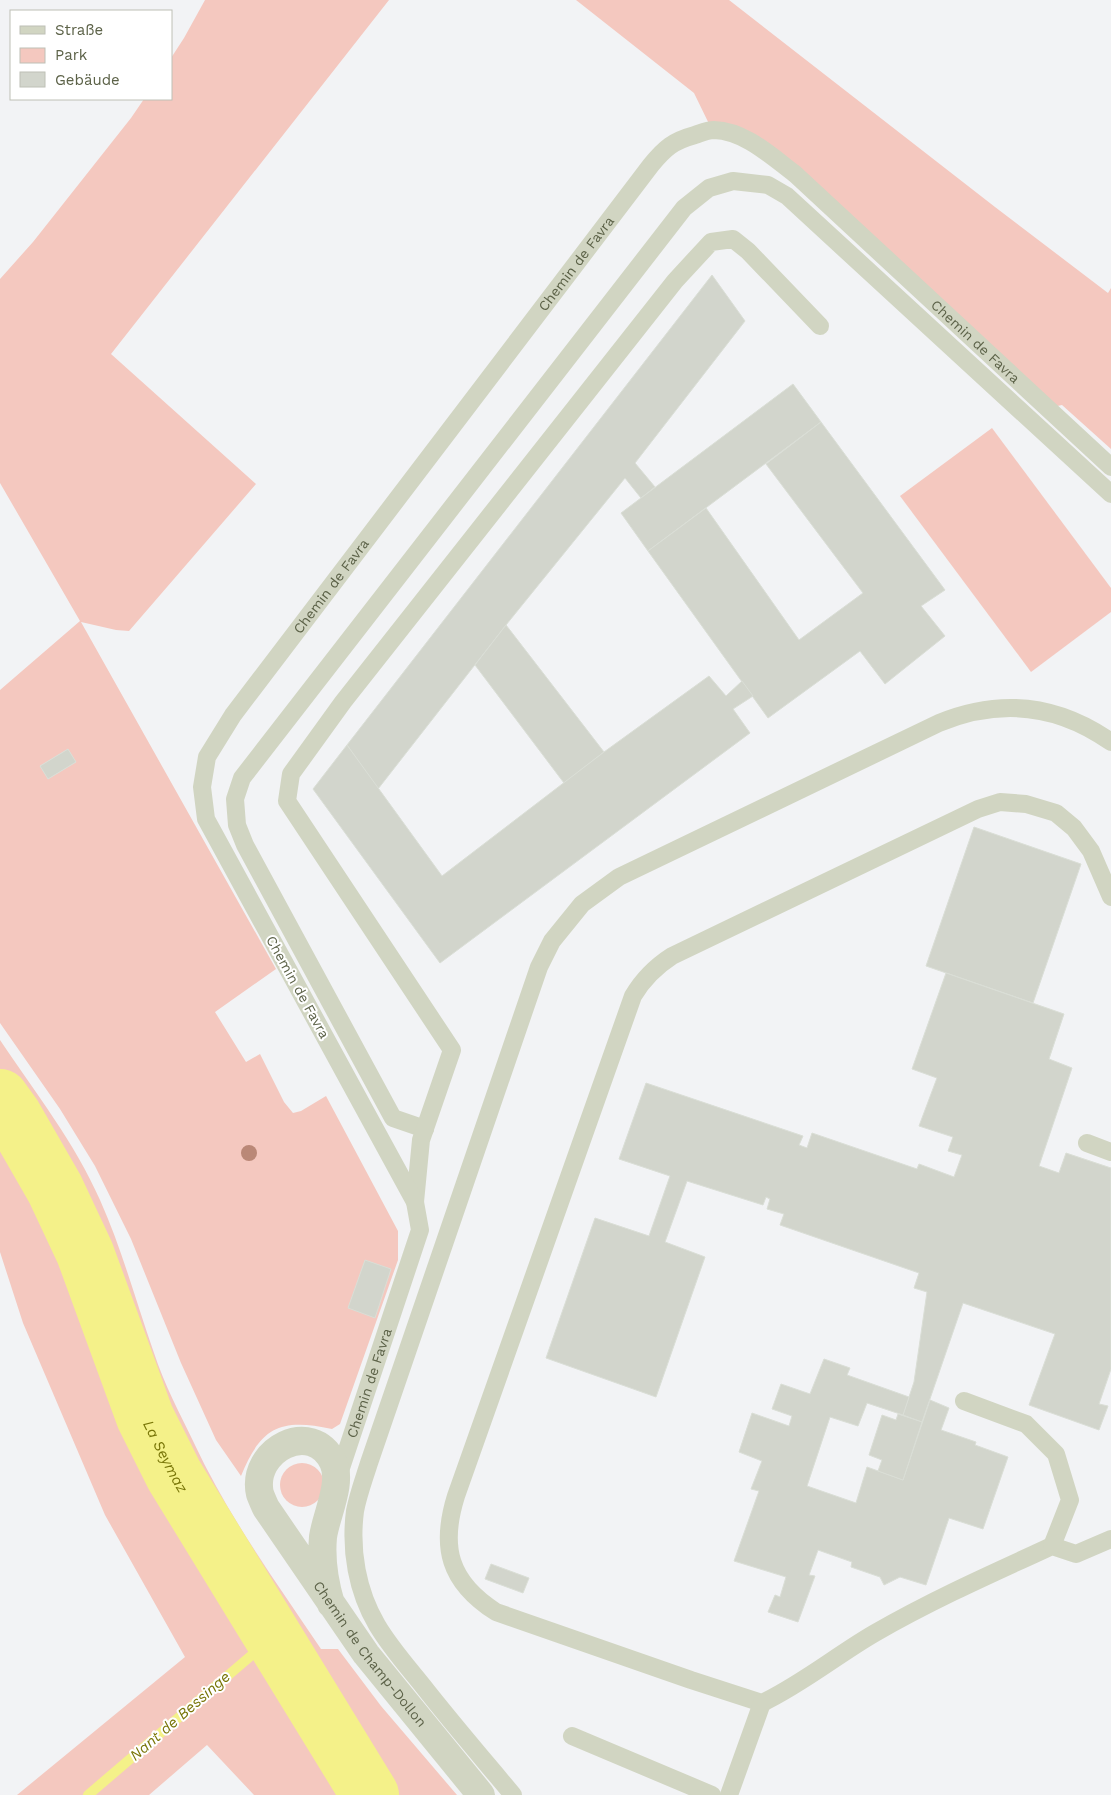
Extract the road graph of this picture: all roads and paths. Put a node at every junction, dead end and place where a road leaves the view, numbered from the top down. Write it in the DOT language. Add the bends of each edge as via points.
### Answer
graph roads {
  1 [pos="820,326"];
  2 [pos="1111,467"];
  3 [pos="1111,494"];
  4 [pos="1111,742"];
  5 [pos="1111,897"];
  6 [pos="425,1129"];
  7 [pos="1086,1143"];
  8 [pos="1111,1152"];
  9 [pos="415,1202"];
  10 [pos="964,1401"];
  11 [pos="337,1481"];
  12 [pos="1111,1539"];
  13 [pos="1052,1546"];
  14 [pos="331,1604"];
  15 [pos="762,1703"];
  16 [pos="572,1736"];
  17 [pos="481,1795"];
  18 [pos="513,1795"];
  19 [pos="712,1795"];
  20 [pos="729,1795"];
  1 -- 6 [label="lane" via="733,239 711,242 675,281 343,702 291,774 287,801 452,1050"];
  2 -- 9 [label="lane, Chemin de Favra" via="795,174 762,150 732,133 712,130 677,140 665,148 233,714 208,757 202,787 206,819"];
  3 -- 6 [label="lane" via="787,196 768,185 733,182 709,188 684,208 242,778 235,799 237,825 244,844 393,1118"];
  4 -- 18 [label="lane" via="1084,726 1046,712 1009,707 961,714 619,877 582,904 552,941 539,967 369,1463 356,1510 354,1534 354,1554 362,1595 378,1626 391,1647"];
  5 -- 15 [label="lane" via="1091,852 1074,828 1056,814 1026,804 1000,802 978,809 672,956 650,973 633,996 450,1514 449,1549 453,1564 470,1593 496,1612"];
  6 -- 9 [label="lane"];
  7 -- 8 [label="lane"];
  9 -- 11 [label="lane, Chemin de Favra" via="420,1230"];
  10 -- 13 [label="lane" via="1026,1424 1056,1454 1070,1500"];
  11 -- 14 [label="street, Chemin de Favra" via="323,1535 324,1580"];
  11 -- 14 [label="street, Chemin de Champ-Dollon" via="334,1464 327,1452 315,1443 300,1441 283,1444 272,1453 260,1477 260,1494 266,1508"];
  12 -- 13 [label="lane" via="1076,1554"];
  13 -- 15 [label="lane" via="875,1633"];
  14 -- 17 [label="street, Chemin de Champ-Dollon" via="366,1654"];
  15 -- 20 [label="lane"];
  16 -- 19 [label="lane"];
}
